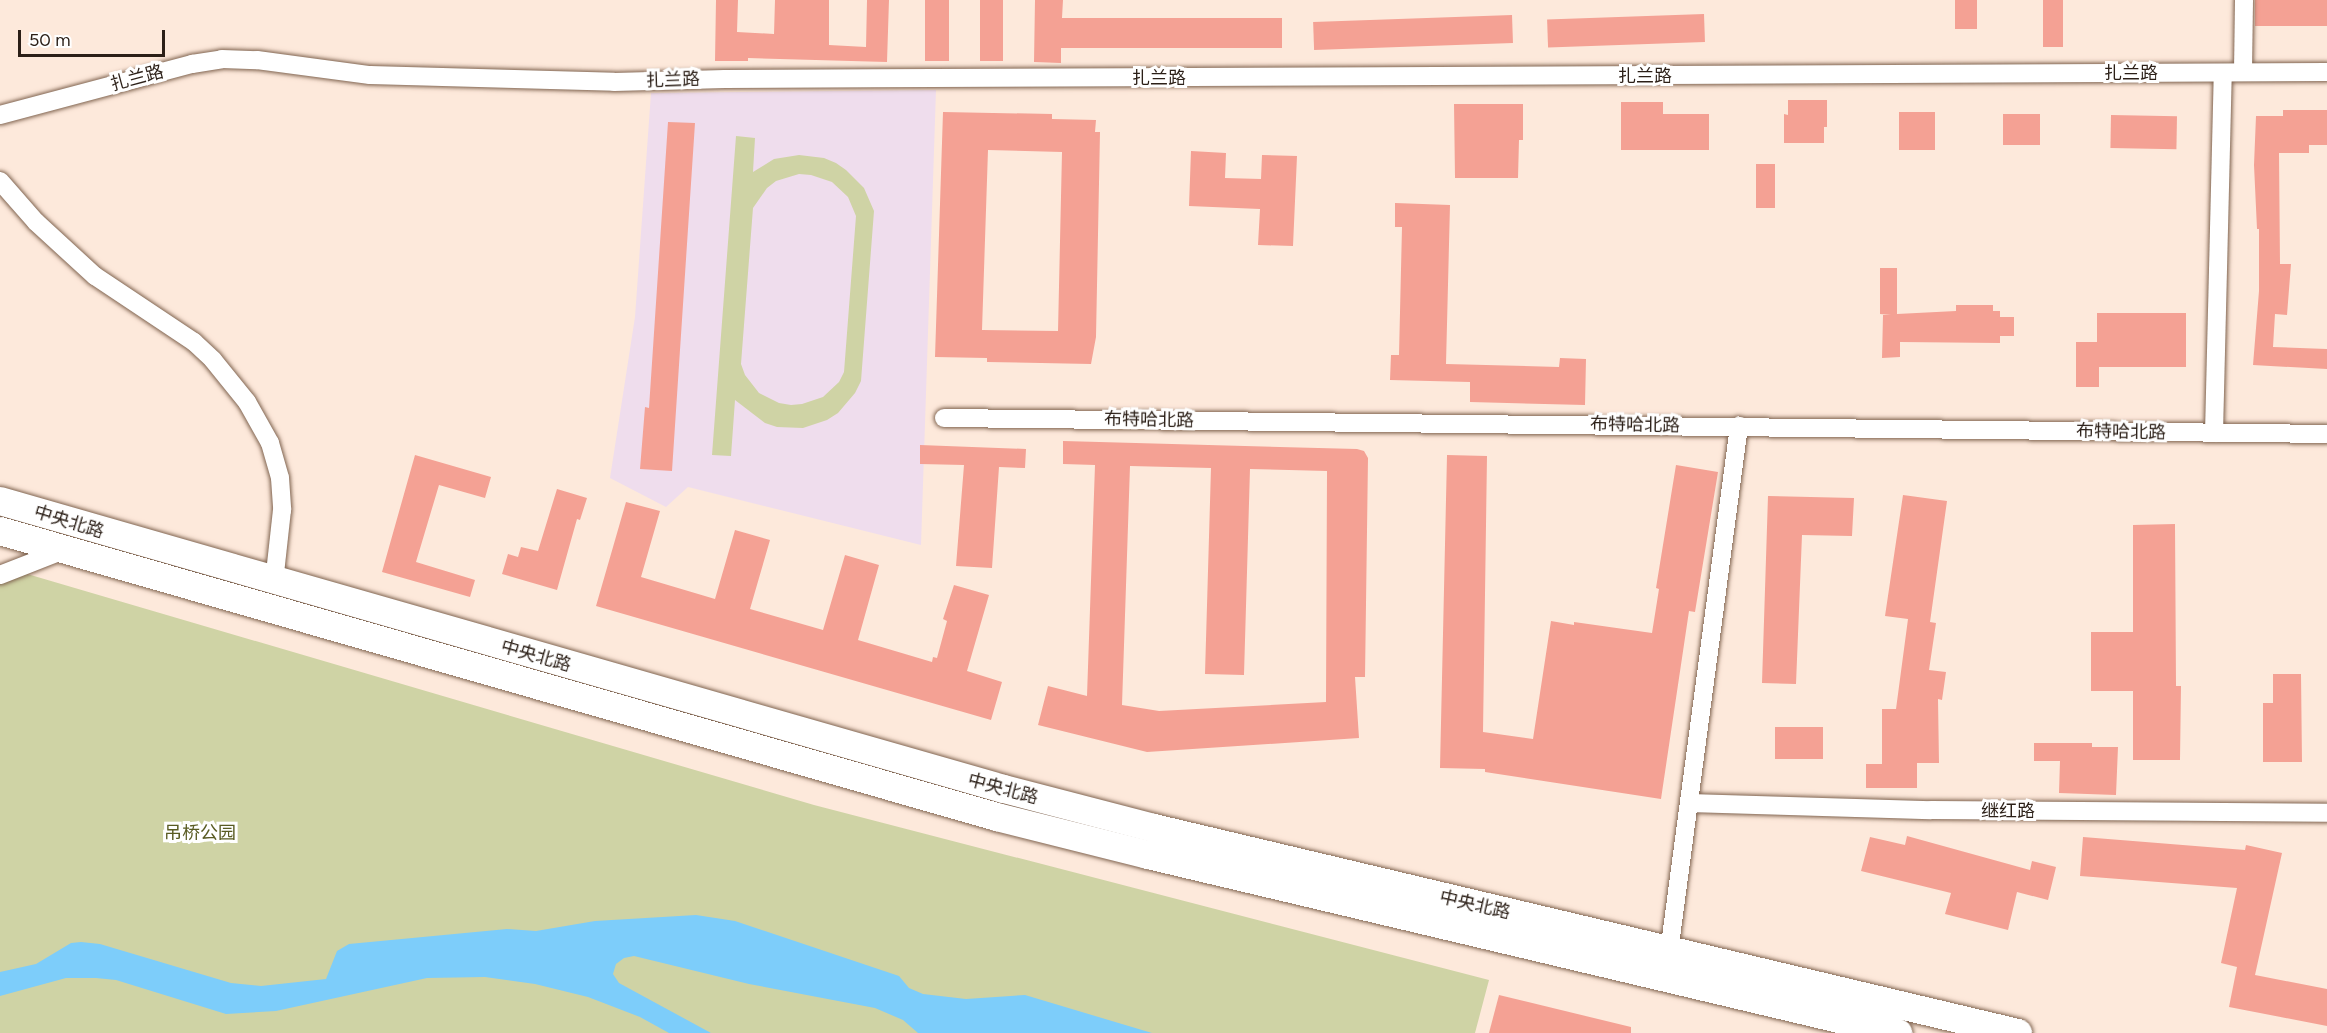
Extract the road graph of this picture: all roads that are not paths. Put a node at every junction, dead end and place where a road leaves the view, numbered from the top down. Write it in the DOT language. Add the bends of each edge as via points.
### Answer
graph roads {
  1 [pos="2244,0"];
  2 [pos="2243,72"];
  3 [pos="2327,72"];
  4 [pos="2223,73"];
  5 [pos="0,115"];
  6 [pos="0,181"];
  7 [pos="944,418"];
  8 [pos="1739,426"];
  9 [pos="2214,433"];
  10 [pos="2327,434"];
  11 [pos="0,501"];
  12 [pos="0,531"];
  13 [pos="63,549"];
  14 [pos="0,575"];
  15 [pos="274,582"];
  16 [pos="1689,803"];
  17 [pos="2327,813"];
  18 [pos="1669,952"];
  19 [pos="1898,1033"];
  20 [pos="2018,1033"];
  1 -- 2 [label="street"];
  2 -- 3 [label="street, 扎兰路"];
  2 -- 4 [label="street, 扎兰路"];
  4 -- 5 [label="street, 扎兰路" via="614,82 381,76 222,59"];
  4 -- 9 [label="street"];
  6 -- 15 [label="street" via="36,222 95,276 194,342 247,402 270,443 280,478 282,510"];
  7 -- 8 [label="street, 布特哈北路"];
  8 -- 9 [label="street, 布特哈北路"];
  8 -- 16 [label="street"];
  9 -- 10 [label="street, 布特哈北路"];
  11 -- 15 [label="main road, 中央北路"];
  12 -- 13 [label="main road, 中央北路"];
  13 -- 14 [label="street"];
  13 -- 19 [label="main road, 中央北路" via="997,817"];
  15 -- 18 [label="main road, 中央北路" via="1005,789"];
  16 -- 17 [label="street, 继红路" via="1931,810"];
  16 -- 18 [label="street"];
  18 -- 20 [label="main road, 中央北路"];
}
